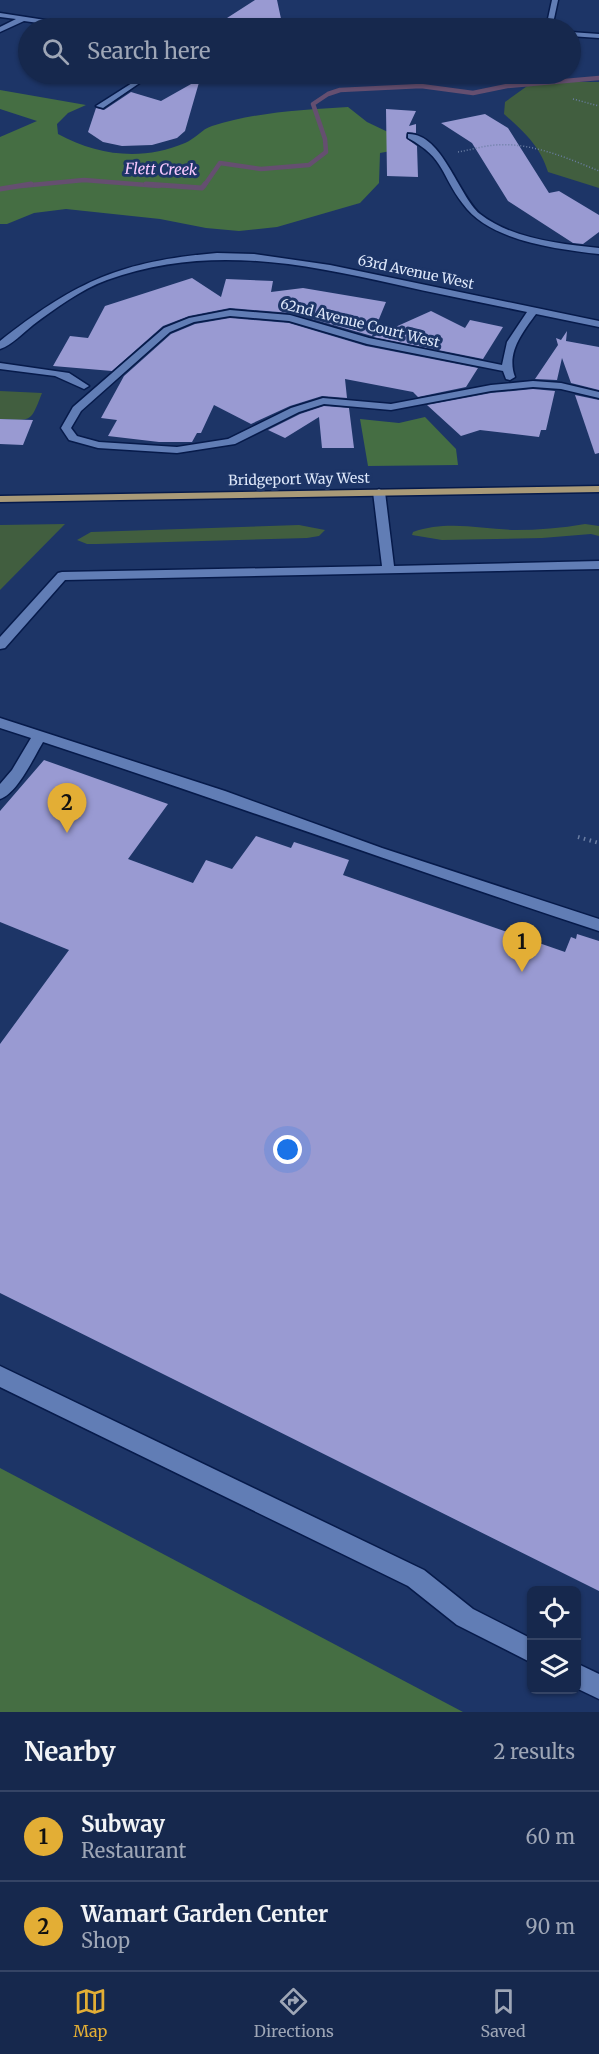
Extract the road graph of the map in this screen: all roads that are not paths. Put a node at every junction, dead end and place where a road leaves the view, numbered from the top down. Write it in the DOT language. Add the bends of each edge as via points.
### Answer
graph roads {
  1 [pos="555,0"];
  2 [pos="0,15"];
  3 [pos="18,18"];
  4 [pos="551,18"];
  5 [pos="18,21"];
  6 [pos="0,30"];
  7 [pos="581,34"];
  8 [pos="599,36"];
  9 [pos="134,84"];
  10 [pos="100,106"];
  11 [pos="411,136"];
  12 [pos="599,251"];
  13 [pos="533,311"];
  14 [pos="599,324"];
  15 [pos="0,346"];
  16 [pos="0,366"];
  17 [pos="506,369"];
  18 [pos="516,384"];
  19 [pos="99,389"];
  20 [pos="599,395"];
  21 [pos="599,489"];
  22 [pos="379,492"];
  23 [pos="0,499"];
  24 [pos="599,566"];
  25 [pos="389,570"];
  26 [pos="0,645"];
  27 [pos="0,723"];
  28 [pos="39,736"];
  29 [pos="0,794"];
  30 [pos="599,926"];
  31 [pos="0,1376"];
  32 [pos="527,1650"];
  33 [pos="581,1678"];
  34 [pos="599,1687"];
  1 -- 4 [label="street"];
  2 -- 3 [label="street"];
  5 -- 6 [label="street"];
  7 -- 8 [label="street"];
  9 -- 10 [label="street"];
  11 -- 12 [label="street" via="439,156 463,200 485,221 530,238"];
  13 -- 14 [label="street, 63rd Avenue West"];
  13 -- 15 [label="street, 63rd Avenue West" via="314,264 225,255 166,260 102,279 59,302"];
  13 -- 17 [label="street" via="510,348"];
  16 -- 19 [label="street" via="71,388"];
  17 -- 18 [label="street"];
  17 -- 19 [label="street, 62nd Avenue Court West" via="367,341 290,318 242,313 205,317 171,328"];
  18 -- 19 [label="street, 62nd Avenue Court West" via="402,406 317,402 251,434 218,445 177,450 113,447 73,438 67,432 69,420"];
  18 -- 20 [label="street" via="553,385"];
  21 -- 22 [label="main road, Bridgeport Way West"];
  22 -- 23 [label="main road, Bridgeport Way West"];
  22 -- 25 [label="street"];
  24 -- 25 [label="street"];
  25 -- 26 [label="street" via="62,576"];
  27 -- 28 [label="street"];
  28 -- 29 [label="street"];
  28 -- 30 [label="street"];
  31 -- 32 [label="street" via="416,1578 465,1617"];
  33 -- 34 [label="street"];
}
